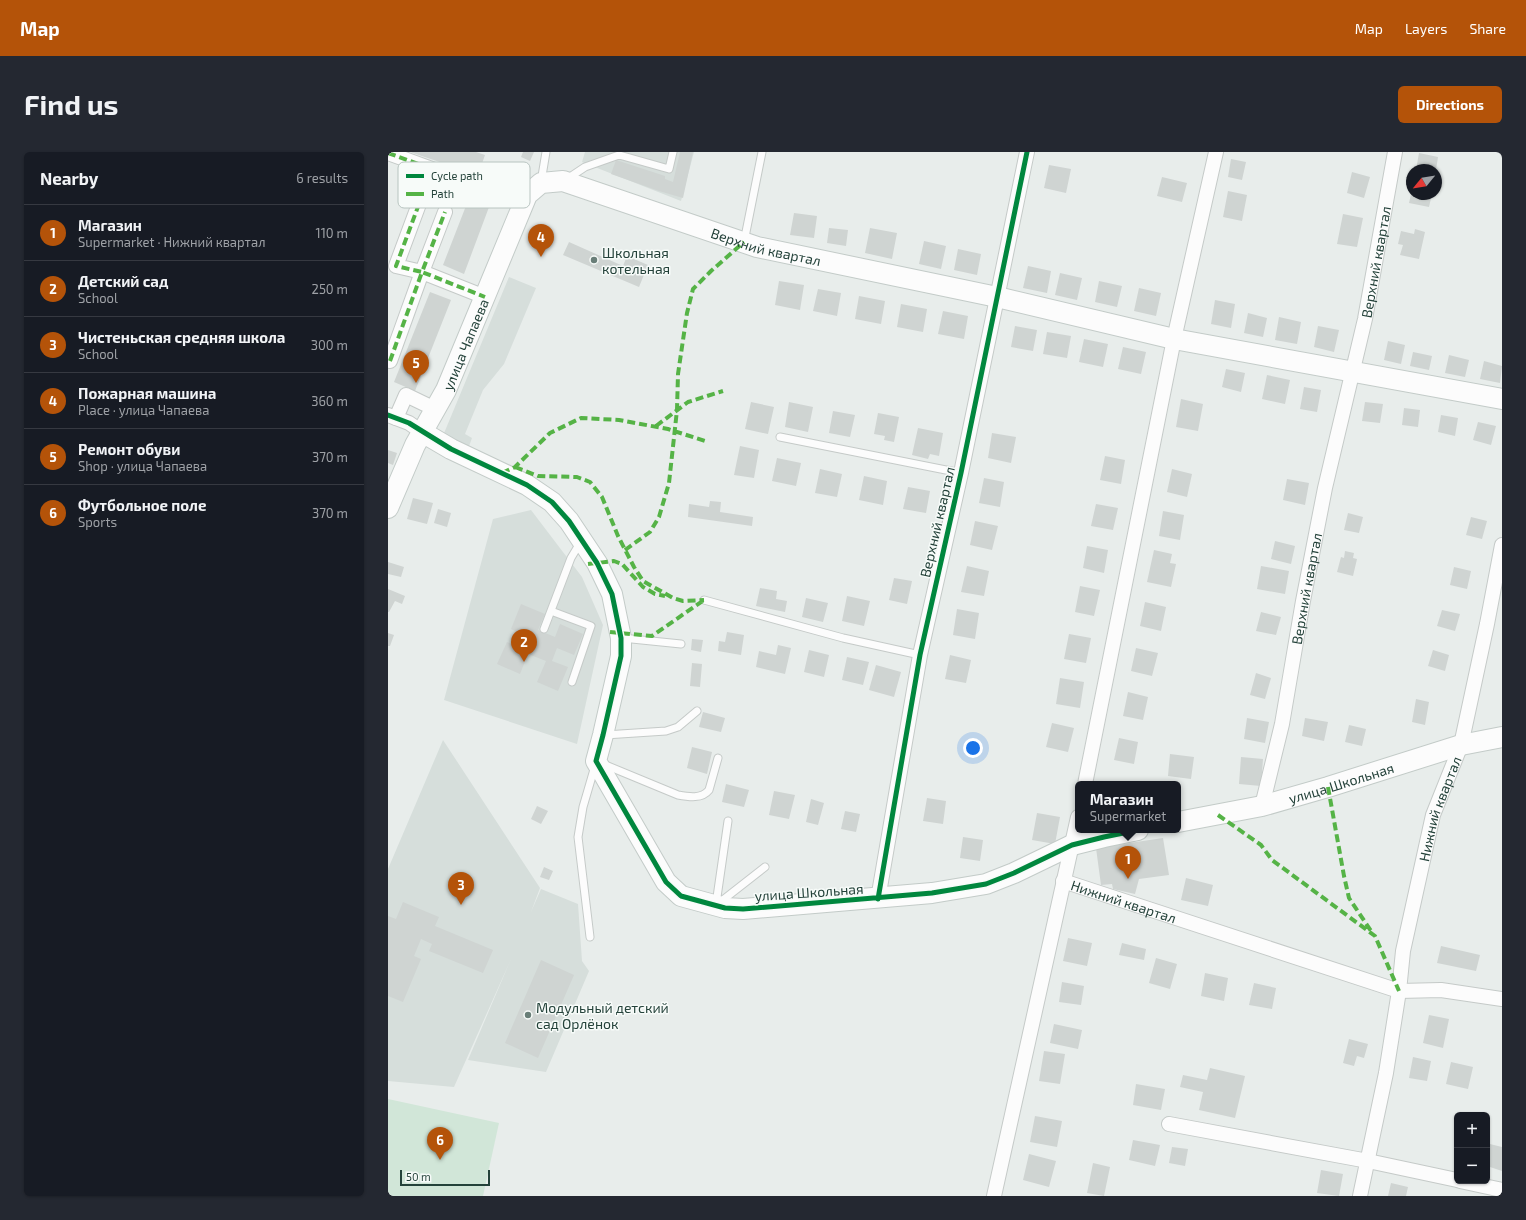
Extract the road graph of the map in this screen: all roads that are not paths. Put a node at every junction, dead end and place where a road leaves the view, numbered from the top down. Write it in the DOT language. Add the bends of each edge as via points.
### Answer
graph roads {
  1 [pos="546,152"];
  2 [pos="673,152"];
  3 [pos="762,152"];
  4 [pos="1027,152"];
  5 [pos="1216,152"];
  6 [pos="1395,152"];
  7 [pos="388,153"];
  8 [pos="619,153"];
  9 [pos="413,162"];
  10 [pos="563,181"];
  11 [pos="541,183"];
  12 [pos="530,192"];
  13 [pos="416,208"];
  14 [pos="522,208"];
  15 [pos="445,212"];
  16 [pos="744,242"];
  17 [pos="392,266"];
  18 [pos="422,272"];
  19 [pos="485,297"];
  20 [pos="997,297"];
  21 [pos="1174,339"];
  22 [pos="390,361"];
  23 [pos="1352,371"];
  24 [pos="1502,399"];
  25 [pos="416,425"];
  26 [pos="780,437"];
  27 [pos="960,473"];
  28 [pos="388,508"];
  29 [pos="583,540"];
  30 [pos="1502,545"];
  31 [pos="704,600"];
  32 [pos="551,611"];
  33 [pos="544,629"];
  34 [pos="622,638"];
  35 [pos="681,644"];
  36 [pos="920,655"];
  37 [pos="572,682"];
  38 [pos="697,711"];
  39 [pos="603,735"];
  40 [pos="1502,737"];
  41 [pos="1462,745"];
  42 [pos="718,758"];
  43 [pos="596,761"];
  44 [pos="1086,781"];
  45 [pos="1262,806"];
  46 [pos="728,821"];
  47 [pos="1181,821"];
  48 [pos="1075,832"];
  49 [pos="1123,833"];
  50 [pos="1072,846"];
  51 [pos="765,867"];
  52 [pos="1064,881"];
  53 [pos="878,899"];
  54 [pos="715,906"];
  55 [pos="590,937"];
  56 [pos="1399,991"];
  57 [pos="1502,999"];
  58 [pos="1169,1124"];
  59 [pos="1368,1161"];
  60 [pos="1454,1180"];
  61 [pos="1473,1184"];
  62 [pos="1502,1190"];
  63 [pos="994,1196"];
  64 [pos="1360,1196"];
  1 -- 11 [label="lane"];
  2 -- 8 [label="lane" via="669,169"];
  3 -- 16 [label="lane"];
  4 -- 20 [label="street, Верхний квартал"];
  5 -- 21 [label="street"];
  6 -- 23 [label="street, Верхний квартал" via="1365,319"];
  7 -- 9 [label="street"];
  8 -- 10 [label="lane" via="585,167"];
  10 -- 11 [label="street, Верхний квартал"];
  10 -- 16 [label="street, Верхний квартал"];
  11 -- 12 [label="street, улица Чапаева"];
  13 -- 17 [label="street"];
  14 -- 19 [label="street, улица Чапаева"];
  15 -- 18 [label="street"];
  16 -- 20 [label="street, Верхний квартал" via="757,247"];
  17 -- 18 [label="street"];
  18 -- 19 [label="street"];
  18 -- 22 [label="street"];
  19 -- 25 [label="street, улица Чапаева" via="446,390"];
  20 -- 21 [label="street, Верхний квартал"];
  20 -- 27 [label="street, Верхний квартал"];
  21 -- 23 [label="street, Верхний квартал"];
  21 -- 44 [label="street"];
  23 -- 24 [label="street, Верхний квартал"];
  23 -- 45 [label="street, Верхний квартал" via="1325,488 1282,724"];
  25 -- 28 [label="street, улица Чапаева"];
  25 -- 29 [label="street" via="527,485 552,502"];
  26 -- 27 [label="lane, Верхний квартал"];
  27 -- 36 [label="street, Верхний квартал"];
  29 -- 32 [label="lane" via="571,558"];
  29 -- 34 [label="street" via="612,594"];
  30 -- 41 [label="street"];
  31 -- 36 [label="lane" via="843,638"];
  32 -- 33 [label="lane"];
  32 -- 37 [label="lane" via="591,626"];
  34 -- 35 [label="lane"];
  34 -- 39 [label="street"];
  36 -- 53 [label="street, Верхний квартал"];
  38 -- 39 [label="lane" via="678,727"];
  39 -- 43 [label="street"];
  40 -- 41 [label="street, улица Школьная"];
  41 -- 45 [label="street, улица Школьная"];
  41 -- 56 [label="street, Нижний квартал" via="1433,815 1403,951"];
  42 -- 43 [label="lane" via="709,790 706,794 690,797 678,795"];
  43 -- 54 [label="street, улица Школьная" via="666,882 682,896"];
  43 -- 55 [label="lane" via="589,781 578,837"];
  45 -- 47 [label="street, улица Школьная"];
  46 -- 54 [label="lane"];
  48 -- 50 [label="street"];
  49 -- 50 [label="street, улица Школьная"];
  50 -- 52 [label="street"];
  50 -- 53 [label="street, улица Школьная" via="1014,874 986,884"];
  51 -- 54 [label="lane"];
  52 -- 56 [label="street, Нижний квартал"];
  52 -- 63 [label="street, Нижний квартал"];
  53 -- 54 [label="street, улица Школьная" via="743,909"];
  56 -- 57 [label="street, Нижний квартал" via="1441,990"];
  56 -- 59 [label="street, Нижний квартал"];
  58 -- 59 [label="street"];
  59 -- 60 [label="street"];
  59 -- 64 [label="street, Нижний квартал"];
  61 -- 62 [label="street"];
}
